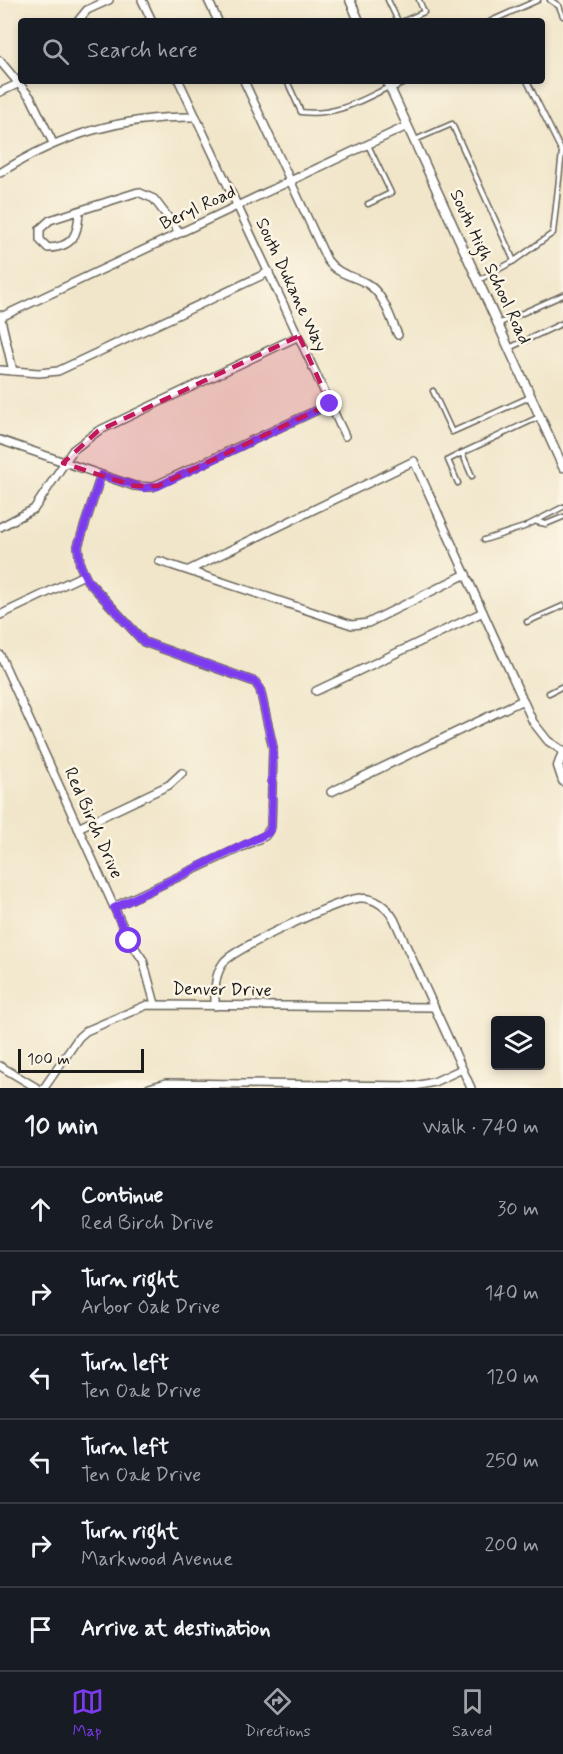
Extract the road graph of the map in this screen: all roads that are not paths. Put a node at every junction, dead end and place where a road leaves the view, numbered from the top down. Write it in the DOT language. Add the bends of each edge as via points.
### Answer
graph roads {
  1 [pos="109,0"];
  2 [pos="142,0"];
  3 [pos="208,0"];
  4 [pos="350,0"];
  5 [pos="388,0"];
  6 [pos="419,0"];
  7 [pos="538,0"];
  8 [pos="550,0"];
  9 [pos="563,16"];
  10 [pos="80,18"];
  11 [pos="151,18"];
  12 [pos="217,18"];
  13 [pos="358,18"];
  14 [pos="397,18"];
  15 [pos="411,18"];
  16 [pos="498,18"];
  17 [pos="0,61"];
  18 [pos="18,81"];
  19 [pos="18,84"];
  20 [pos="21,84"];
  21 [pos="180,84"];
  22 [pos="245,84"];
  23 [pos="287,84"];
  24 [pos="528,84"];
  25 [pos="389,86"];
  26 [pos="0,92"];
  27 [pos="196,117"];
  28 [pos="407,126"];
  29 [pos="414,140"];
  30 [pos="53,143"];
  31 [pos="368,145"];
  32 [pos="0,173"];
  33 [pos="290,182"];
  34 [pos="368,204"];
  35 [pos="238,206"];
  36 [pos="79,212"];
  37 [pos="180,233"];
  38 [pos="514,261"];
  39 [pos="269,272"];
  40 [pos="478,281"];
  41 [pos="563,295"];
  42 [pos="1,316"];
  43 [pos="563,323"];
  44 [pos="498,324"];
  45 [pos="398,335"];
  46 [pos="299,336"];
  47 [pos="509,348"];
  48 [pos="0,370"];
  49 [pos="13,371"];
  50 [pos="433,391"];
  51 [pos="531,397"];
  52 [pos="330,404"];
  53 [pos="540,417"];
  54 [pos="345,436"];
  55 [pos="0,440"];
  56 [pos="462,453"];
  57 [pos="560,453"];
  58 [pos="63,463"];
  59 [pos="563,467"];
  60 [pos="101,475"];
  61 [pos="472,476"];
  62 [pos="458,483"];
  63 [pos="563,507"];
  64 [pos="563,518"];
  65 [pos="536,522"];
  66 [pos="0,527"];
  67 [pos="484,540"];
  68 [pos="159,561"];
  69 [pos="189,570"];
  70 [pos="466,574"];
  71 [pos="84,575"];
  72 [pos="563,606"];
  73 [pos="483,612"];
  74 [pos="0,615"];
  75 [pos="527,622"];
  76 [pos="0,656"];
  77 [pos="563,686"];
  78 [pos="316,691"];
  79 [pos="549,693"];
  80 [pos="523,700"];
  81 [pos="563,751"];
  82 [pos="182,773"];
  83 [pos="563,782"];
  84 [pos="330,792"];
  85 [pos="78,828"];
  86 [pos="114,908"];
  87 [pos="155,1004"];
  88 [pos="215,1006"];
  89 [pos="434,1006"];
  90 [pos="0,1066"];
  91 [pos="462,1069"];
  92 [pos="37,1088"];
  93 [pos="44,1088"];
  94 [pos="149,1088"];
  95 [pos="471,1088"];
  1 -- 10 [label="street" via="87,10"];
  2 -- 11 [label="street"];
  3 -- 12 [label="street"];
  4 -- 13 [label="street"];
  5 -- 14 [label="lane"];
  6 -- 15 [label="lane" via="424,12"];
  7 -- 16 [label="lane"];
  8 -- 9 [label="lane" via="559,6"];
  17 -- 18 [label="street"];
  19 -- 26 [label="street"];
  20 -- 30 [label="street"];
  21 -- 27 [label="street, South Dukane Way"];
  22 -- 33 [label="street"];
  23 -- 25 [label="lane" via="301,112 316,114 334,112"];
  24 -- 38 [label="lane" via="562,152 553,233"];
  25 -- 28 [label="street, South High School Road"];
  27 -- 30 [label="street" via="123,122"];
  27 -- 35 [label="street, South Dukane Way"];
  28 -- 29 [label="street, South High School Road"];
  28 -- 31 [label="street, Beryl Road"];
  29 -- 38 [label="lane" via="452,124"];
  29 -- 40 [label="street, South High School Road"];
  30 -- 32 [label="street"];
  31 -- 33 [label="street, Beryl Road"];
  31 -- 34 [label="lane" via="391,193"];
  33 -- 35 [label="street, Beryl Road"];
  33 -- 45 [label="street" via="327,260 342,275 375,290"];
  35 -- 37 [label="street, Beryl Road"];
  35 -- 39 [label="street, South Dukane Way"];
  36 -- 36 [label="street" via="50,220 40,229 40,240 48,248 69,243 78,229"];
  36 -- 37 [label="street" via="132,193 144,193 154,199"];
  37 -- 42 [label="street, Beryl Road"];
  38 -- 40 [label="lane"];
  39 -- 46 [label="street, South Dukane Way"];
  39 -- 49 [label="street" via="58,371"];
  40 -- 44 [label="street, South High School Road"];
  41 -- 44 [label="lane"];
  42 -- 49 [label="street"];
  43 -- 47 [label="lane"];
  44 -- 47 [label="street, South High School Road"];
  46 -- 52 [label="street, South Dukane Way"];
  46 -- 58 [label="street" via="98,431"];
  47 -- 51 [label="street, South High School Road"];
  48 -- 49 [label="street"];
  50 -- 51 [label="lane" via="452,432"];
  51 -- 53 [label="street, South High School Road"];
  52 -- 54 [label="street, South Dukane Way"];
  52 -- 60 [label="street" via="158,486 143,488"];
  53 -- 56 [label="lane"];
  53 -- 57 [label="street, South High School Road"];
  55 -- 58 [label="street"];
  56 -- 61 [label="lane"];
  56 -- 62 [label="lane" via="448,460"];
  57 -- 59 [label="street, South High School Road"];
  58 -- 60 [label="street"];
  58 -- 66 [label="street" via="34,509"];
  60 -- 71 [label="street" via="79,541"];
  63 -- 65 [label="lane"];
  64 -- 65 [label="lane" via="546,524"];
  65 -- 67 [label="lane"];
  68 -- 69 [label="street"];
  69 -- 70 [label="street" via="352,625 368,623"];
  69 -- 70 [label="street" via="414,461"];
  70 -- 73 [label="street"];
  71 -- 74 [label="street"];
  71 -- 86 [label="street" via="144,642 257,683 273,747 269,831 265,836"];
  72 -- 75 [label="lane"];
  73 -- 78 [label="street"];
  73 -- 80 [label="street"];
  76 -- 85 [label="street, Red Birch Drive"];
  77 -- 79 [label="lane"];
  80 -- 81 [label="street" via="537,729"];
  80 -- 84 [label="street"];
  81 -- 83 [label="street" via="558,766"];
  82 -- 85 [label="street" via="169,785"];
  85 -- 86 [label="street, Red Birch Drive"];
  86 -- 87 [label="street, Red Birch Drive" via="143,960"];
  87 -- 88 [label="street, Denver Drive"];
  87 -- 93 [label="street, Denver Drive" via="138,1007 86,1030"];
  88 -- 89 [label="street, Denver Drive"];
  88 -- 89 [label="street" via="217,974 233,953 346,900 371,900 392,916"];
  89 -- 91 [label="street"];
  90 -- 92 [label="street"];
  91 -- 94 [label="street" via="415,1086 166,1083"];
  91 -- 95 [label="street"];
}
